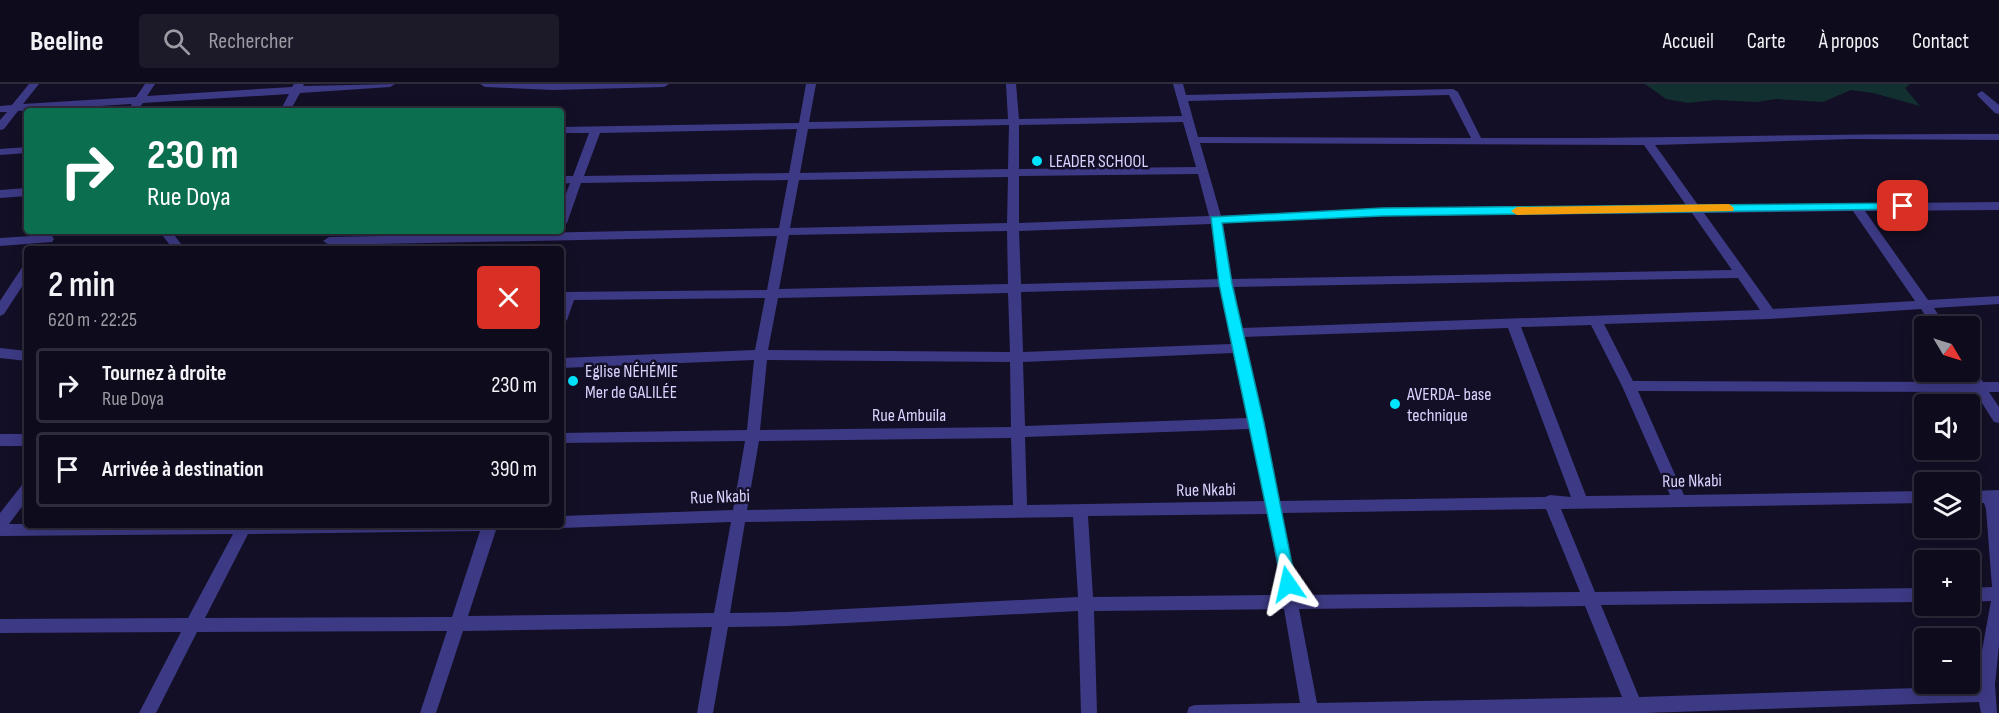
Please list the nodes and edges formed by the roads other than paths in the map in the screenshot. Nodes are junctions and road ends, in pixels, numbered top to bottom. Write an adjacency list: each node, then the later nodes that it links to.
1 (34, 84): 13 (street)
2 (150, 84): 12 (street)
3 (390, 84): 9 (street)
4 (485, 84): 5 (street)
5 (664, 84)
6 (811, 84): 20 (street)
7 (1011, 84): 19 (street)
8 (1178, 84): 11 (street)
9 (298, 87): 12 (street); 15 (street)
10 (1982, 94): 17 (street)
11 (1183, 98): 18 (street); 26 (street)
12 (140, 99): 13 (street); 14 (street)
13 (16, 107): 16 (street); 21 (street)
14 (134, 108)
15 (287, 108)
16 (0, 109)
17 (1999, 111)
18 (1189, 119): 19 (street); 25 (street)
19 (1014, 122): 20 (street); 31 (street)
20 (805, 126): 23 (street); 32 (street)
21 (0, 127)
22 (564, 130): 23 (street)
23 (595, 130): 33 (street)
24 (1999, 137): 27 (street)
25 (1194, 140): 26 (street); 30 (street)
26 (1478, 142): 27 (street)
27 (1647, 142): 39 (street)
28 (24, 150): 29 (street)
29 (0, 152)
30 (1202, 170): 31 (street); 41 (street)
31 (1014, 174): 32 (street); 42 (street)
32 (796, 176): 33 (street); 44 (street)
33 (577, 179): 34 (street); 40 (street)
34 (564, 180)
35 (24, 192): 36 (street)
36 (0, 194)
37 (1999, 206): 38 (street)
38 (1855, 207): 39 (street); 56 (street)
39 (1693, 208): 41 (street); 50 (street)
40 (564, 215)
41 (1215, 219): 42 (street); 51 (street)
42 (1013, 227): 44 (street); 52 (street)
43 (564, 229): 44 (street)
44 (785, 232): 53 (street)
45 (463, 234): 47 (street)
46 (47, 240): 48 (street)
47 (329, 241)
48 (0, 242)
49 (24, 274): 57 (street)
50 (1741, 274): 51 (street); 58 (street)
51 (1225, 284): 52 (street); 62 (street)
52 (1016, 287): 53 (street); 67 (street)
53 (774, 294): 54 (street); 65 (street)
54 (565, 296)
55 (1999, 300): 56 (street)
56 (1926, 305): 58 (street); 59 (street)
57 (0, 311)
58 (1770, 314): 60 (street)
59 (1933, 316)
60 (1595, 320): 61 (street); 70 (street)
61 (1513, 323): 62 (street); 85 (street)
62 (1235, 333): 63 (street)
63 (1239, 348): 67 (street); 74 (street)
64 (0, 353): 66 (street)
65 (761, 355): 67 (street); 68 (street); 76 (street)
66 (24, 356)
67 (1017, 357): 75 (street)
68 (564, 363)
69 (1975, 382): 72 (street)
70 (1629, 386): 72 (street); 83 (street)
71 (1999, 387): 72 (street)
72 (1979, 388): 73 (street)
73 (1999, 418)
74 (1257, 423): 75 (street, Rue Ambuila); 86 (street)
75 (1020, 432): 76 (street, Rue Ambuila); 88 (street)
76 (753, 435): 77 (street, Rue Ambuila); 89 (street)
77 (564, 438)
78 (0, 440): 79 (street)
79 (24, 441)
80 (24, 493): 91 (street)
81 (1914, 497): 83 (street, Rue Nkabi)
82 (1994, 497): 96 (street)
83 (1679, 500): 85 (street, Rue Nkabi)
84 (1551, 501): 85 (street, Rue Nkabi); 86 (street, Rue Nkabi); 100 (street)
85 (1581, 501)
86 (1274, 508): 87 (street, Rue Nkabi); 102 (street)
87 (1080, 511): 88 (street, Rue Nkabi); 103 (street)
88 (1020, 512): 89 (street, Rue Nkabi)
89 (737, 516): 90 (street, Rue Nkabi); 104 (street)
90 (564, 522)
91 (0, 524)
92 (98, 528): 95 (street)
93 (242, 528): 106 (street)
94 (490, 528): 105 (street)
95 (0, 530)
96 (1999, 585)
97 (1999, 594): 99 (street)
98 (1914, 595): 100 (street)
99 (1980, 595)
100 (1589, 597): 102 (street); 110 (street)
101 (1999, 600): 108 (street)
102 (1292, 603): 103 (street); 111 (street)
103 (1086, 604): 104 (street); 115 (street)
104 (720, 619): 105 (street); 114 (street)
105 (456, 624): 106 (street); 113 (street)
106 (194, 625): 107 (street); 112 (street)
107 (0, 626)
108 (1996, 633): 109 (street)
109 (1986, 694): 110 (street); 117 (street)
110 (1635, 709): 111 (street)
111 (1310, 712): 116 (street)
112 (147, 713)
113 (428, 713)
114 (705, 713)
115 (1089, 713)
116 (1195, 713)
117 (1989, 713)

